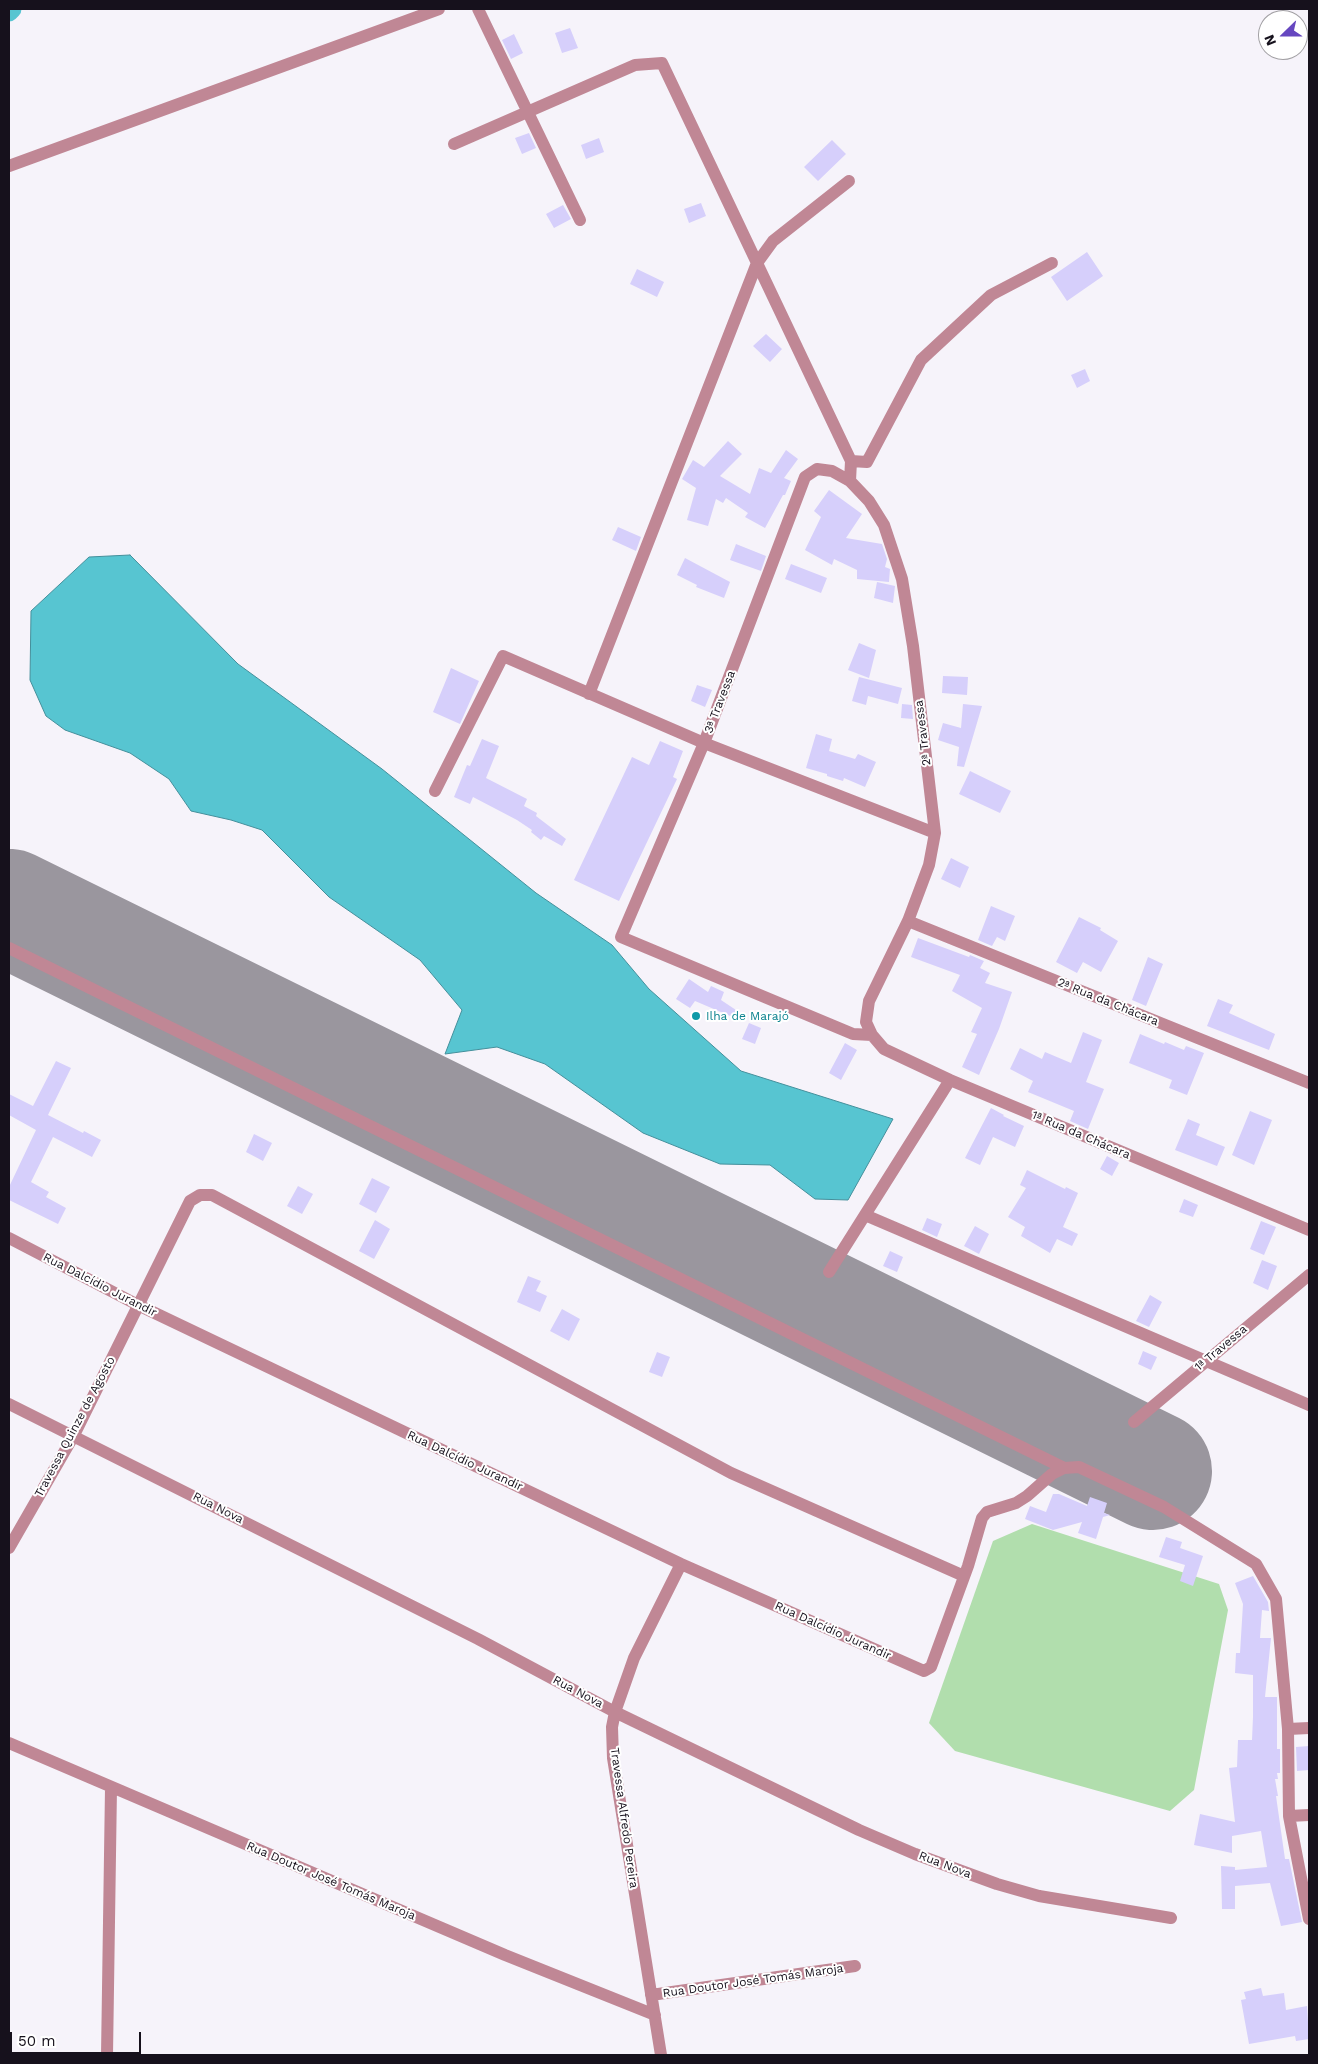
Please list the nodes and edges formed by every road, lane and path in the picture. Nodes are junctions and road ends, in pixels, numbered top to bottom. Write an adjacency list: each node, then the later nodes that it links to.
1 (439, 9): 5 (street)
2 (478, 9): 3 (street)
3 (528, 112): 4 (street); 7 (street); 8 (street)
4 (454, 144)
5 (9, 166)
6 (849, 181): 8 (street)
7 (580, 220)
8 (757, 263): 10 (street); 13 (street)
9 (1052, 263): 10 (street)
10 (851, 462): 12 (street)
11 (818, 469): 12 (street, 2ª Travessa); 14 (street, 3ª Travessa)
12 (850, 481): 16 (street, 2ª Travessa)
13 (589, 694): 14 (street); 15 (street)
14 (704, 743): 16 (street); 20 (street, 3ª Travessa)
15 (435, 791)
16 (935, 833): 17 (street, 2ª Travessa)
17 (908, 921): 19 (street, 2ª Travessa); 22 (street, 2ª Rua da Chácara)
18 (9, 949): 34 (street)
19 (866, 1022): 20 (street, 1ª Rua da Chácara)
20 (872, 1035): 21 (street, 1ª Rua da Chácara)
21 (950, 1080): 23 (street); 24 (street, 1ª Rua da Chácara)
22 (1309, 1083)
23 (865, 1215): 26 (street); 29 (street)
24 (1309, 1230)
25 (9, 1238): 28 (street, Rua Dalcídio Jurandir)
26 (829, 1272)
27 (1309, 1275): 29 (street, 1ª Travessa)
28 (138, 1305): 33 (street, Travessa Quinze de Agosto); 36 (street, Rua Dalcídio Jurandir); 37 (street, Travessa Quinze de Agosto)
29 (1205, 1360): 31 (street); 32 (street, 1ª Travessa)
30 (9, 1404): 33 (street, Rua Nova)
31 (1309, 1405)
32 (1134, 1422)
33 (74, 1435): 35 (street, Travessa Quinze de Agosto); 38 (street, Rua Nova)
34 (1064, 1468): 37 (street); 40 (street)
35 (9, 1548)
36 (681, 1564): 37 (street, Rua Dalcídio Jurandir); 38 (street, Travessa Alfredo Pereira)
37 (964, 1576)
38 (615, 1712): 45 (street, Rua Nova); 48 (street, Travessa Alfredo Pereira)
39 (1309, 1728): 40 (street)
40 (1288, 1729): 44 (street)
41 (9, 1744): 42 (street, Rua Doutor José Tomás Maroja)
42 (111, 1788): 49 (street, Rua Doutor José Tomás Maroja); 50 (street)
43 (1309, 1815): 44 (street)
44 (1290, 1816): 46 (street)
45 (1171, 1918)
46 (1309, 1919)
47 (854, 1966): 48 (street, Rua Doutor José Tomás Maroja)
48 (652, 1995): 49 (street, Travessa Alfredo Pereira)
49 (655, 2015): 51 (street, Travessa Alfredo Pereira)
50 (107, 2055)
51 (661, 2055)

